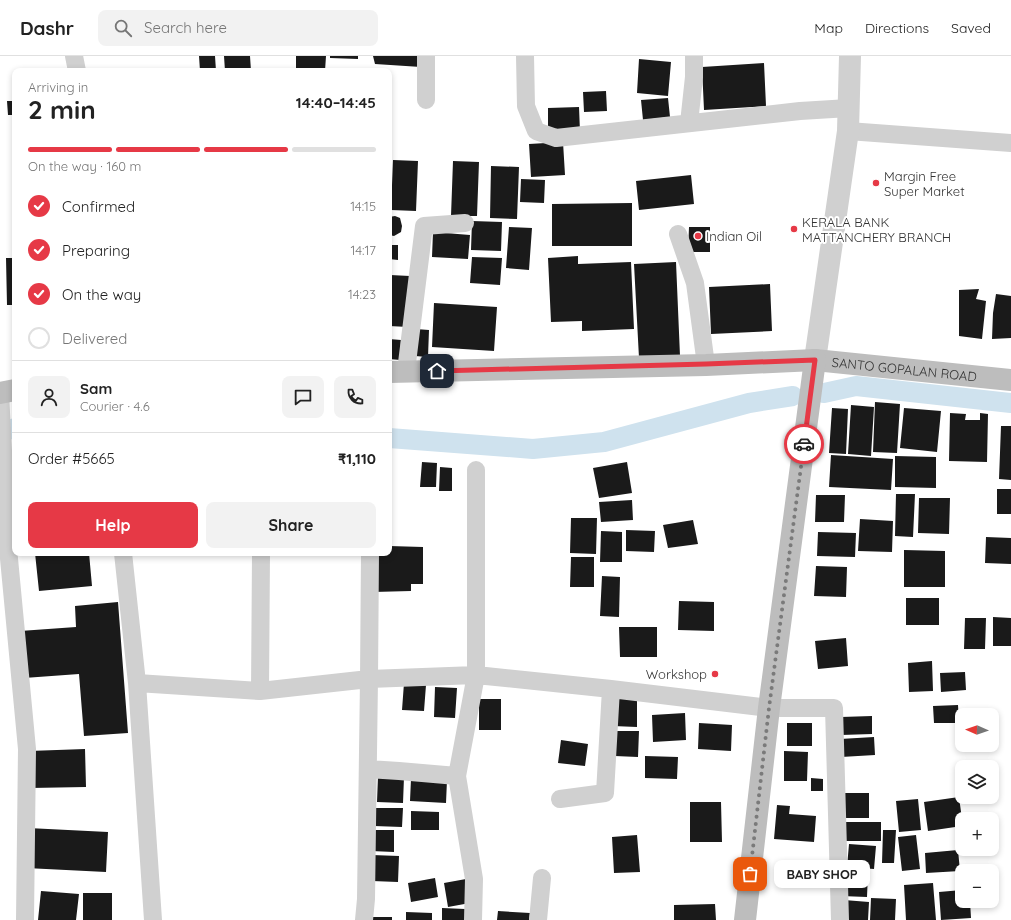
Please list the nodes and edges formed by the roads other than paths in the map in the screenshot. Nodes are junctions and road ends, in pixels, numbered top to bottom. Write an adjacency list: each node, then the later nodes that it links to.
1 (74, 56): 6 (street)
2 (426, 56): 7 (street)
3 (525, 56): 9 (street)
4 (694, 56): 9 (street)
5 (850, 56): 8 (street)
6 (76, 68)
7 (426, 100)
8 (849, 108): 9 (street); 10 (street)
9 (689, 123)
10 (848, 131): 11 (street); 14 (street)
11 (1011, 143)
12 (465, 223): 16 (street)
13 (678, 234): 15 (street)
14 (815, 360): 15 (main road, SANTO GOPALAN ROAD); 17 (main road, SANTO GOPALAN ROAD); 29 (main road)
15 (706, 364): 16 (main road, SANTO GOPALAN ROAD)
16 (398, 372)
17 (1011, 380)
18 (12, 391): 19 (main road)
19 (0, 393): 34 (street)
20 (476, 470): 24 (street)
21 (123, 556): 26 (street)
22 (261, 556): 28 (street)
23 (370, 556): 25 (street)
24 (476, 675): 25 (street); 27 (street); 31 (street)
25 (369, 679): 28 (street); 30 (street)
26 (137, 683): 28 (street); 35 (street)
27 (611, 689): 29 (street); 32 (street)
28 (260, 691)
29 (769, 708): 39 (main road); 40 (street)
30 (368, 769): 31 (street); 36 (street)
31 (457, 776): 37 (street)
32 (560, 799)
33 (542, 878): 38 (street)
34 (25, 920)
35 (154, 920)
36 (364, 920)
37 (473, 920)
38 (538, 920)
39 (745, 920)
40 (840, 920)

